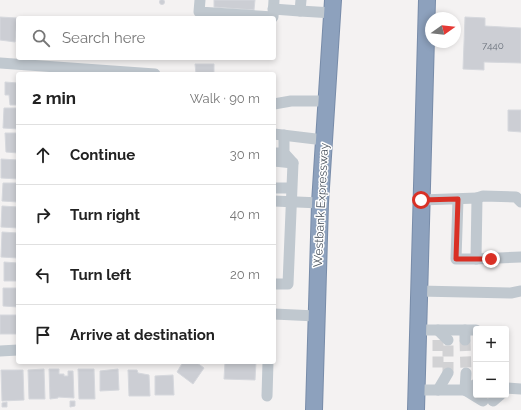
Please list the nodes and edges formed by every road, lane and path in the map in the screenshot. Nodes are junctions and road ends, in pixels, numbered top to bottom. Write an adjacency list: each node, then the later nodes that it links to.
1 (200, 0): 9 (street)
2 (345, 0): 8 (highway)
3 (415, 0): 11 (highway)
4 (427, 0): 7 (highway)
5 (274, 5): 6 (street); 10 (street)
6 (301, 5): 8 (street)
7 (427, 12)
8 (333, 13): 16 (highway, Westbank Expressway)
9 (258, 16)
10 (273, 16)
11 (425, 27)
12 (425, 48): 27 (highway)
13 (0, 63): 14 (street)
14 (53, 70): 15 (street)
15 (104, 72)
16 (327, 101): 17 (street); 19 (highway, Westbank Expressway)
17 (276, 104)
18 (279, 135): 19 (street); 20 (street)
19 (324, 140): 31 (highway, Westbank Expressway)
20 (279, 153): 22 (street)
21 (276, 161): 22 (street)
22 (293, 163): 24 (street)
23 (276, 188): 24 (street)
24 (291, 188): 29 (street)
25 (477, 198): 26 (street); 30 (street); 33 (street)
26 (458, 199): 27 (street); 33 (street)
27 (421, 200): 35 (highway)
28 (276, 201): 29 (street)
29 (291, 202): 31 (street); 34 (street)
30 (521, 202)
31 (320, 203): 38 (highway, Westbank Expressway)
32 (521, 257): 33 (street)
33 (476, 259)
34 (276, 284)
35 (418, 291): 36 (street); 39 (highway)
36 (521, 291)
37 (276, 314): 38 (street)
38 (316, 316): 53 (highway, Westbank Expressway)
39 (417, 330): 40 (street); 48 (highway)
40 (469, 333)
41 (16, 350): 42 (street)
42 (0, 351)
43 (268, 364): 52 (street)
44 (443, 373): 49 (street)
45 (466, 373): 46 (street)
46 (473, 378)
47 (521, 389): 50 (street)
48 (416, 390): 49 (street); 54 (highway)
49 (438, 390): 51 (street)
50 (509, 390)
51 (473, 391)
52 (267, 396)
53 (314, 410)
54 (416, 410)

